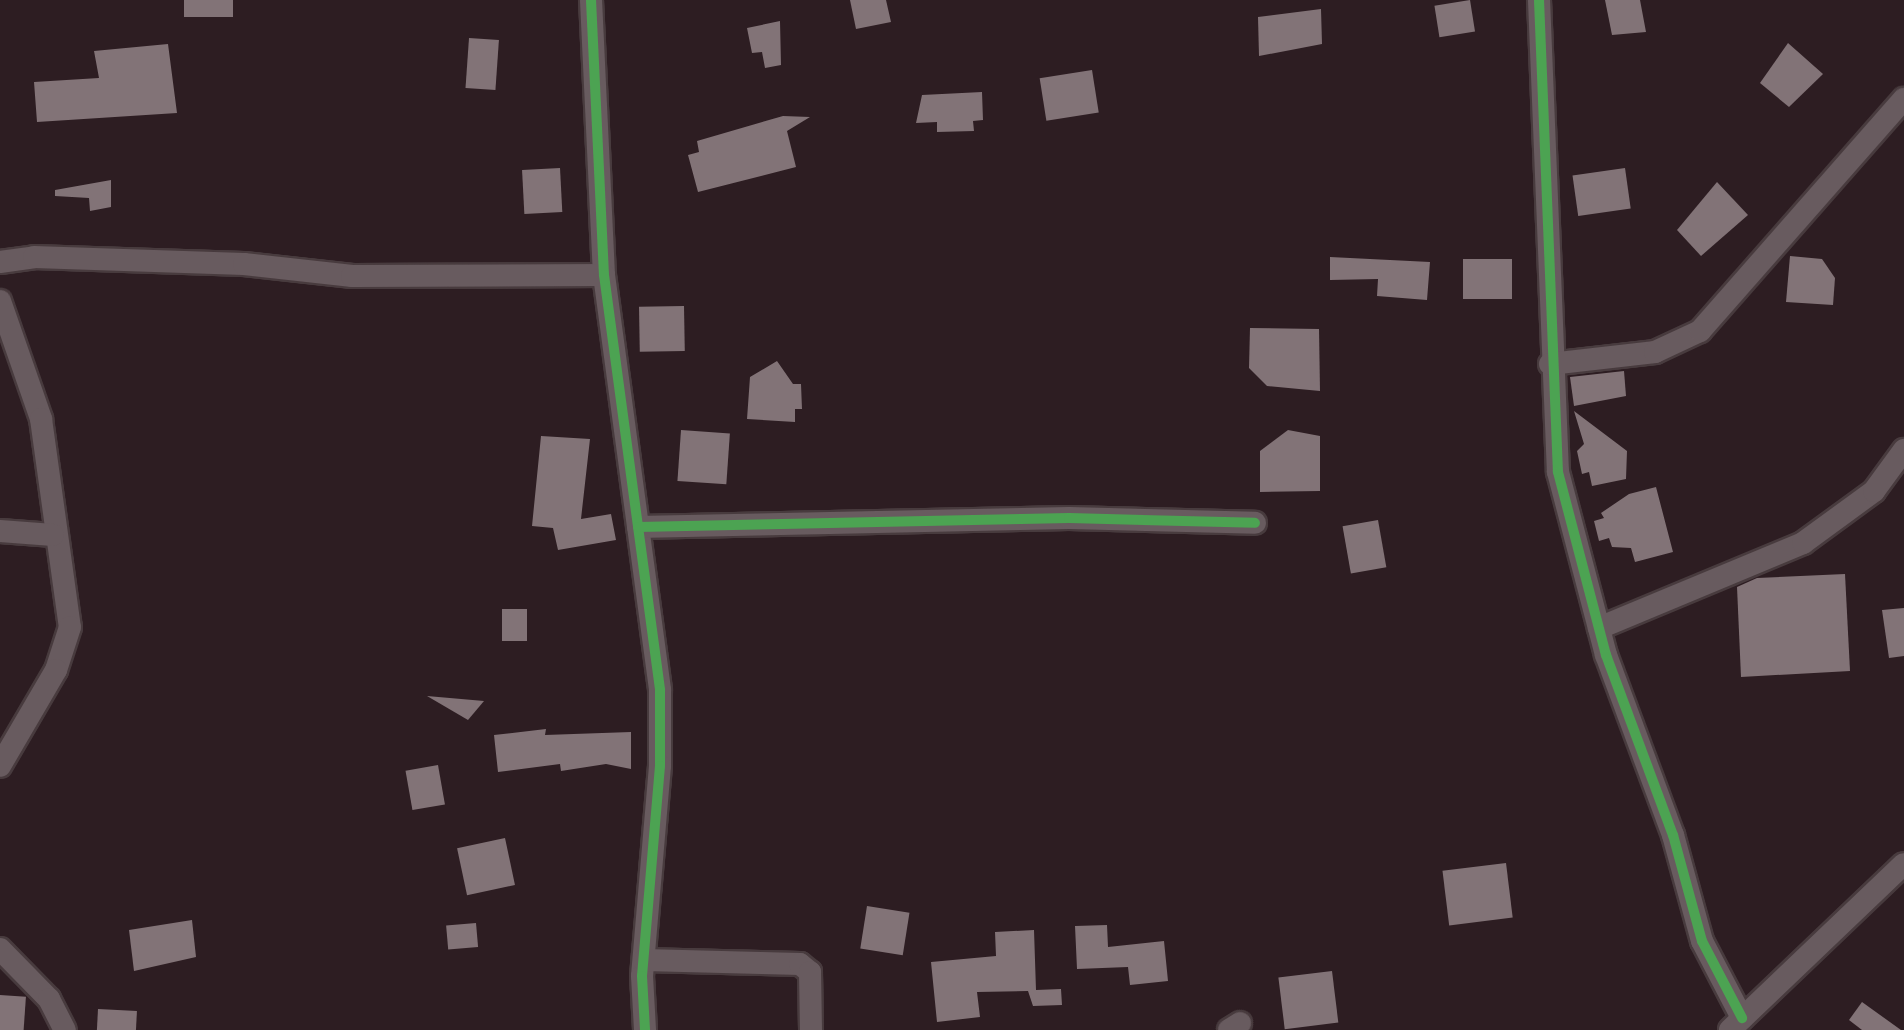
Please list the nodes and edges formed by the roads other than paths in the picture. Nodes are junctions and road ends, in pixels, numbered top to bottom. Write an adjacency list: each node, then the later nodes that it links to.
1 (591, 0): 5 (street)
2 (1540, 0): 7 (street)
3 (1904, 99): 7 (street)
4 (0, 262): 5 (street)
5 (604, 275): 10 (street)
6 (0, 301): 12 (street)
7 (1550, 364): 13 (street)
8 (1904, 450): 13 (street)
9 (1254, 523): 10 (street)
10 (638, 527): 17 (street)
11 (0, 531): 12 (street)
12 (53, 535): 14 (street)
13 (1598, 628): 18 (street)
14 (0, 766)
15 (1904, 864): 18 (street)
16 (0, 949): 19 (street)
17 (644, 960): 20 (street); 21 (street)
18 (1736, 1024)
19 (65, 1030)
20 (645, 1030)
21 (811, 1030)

